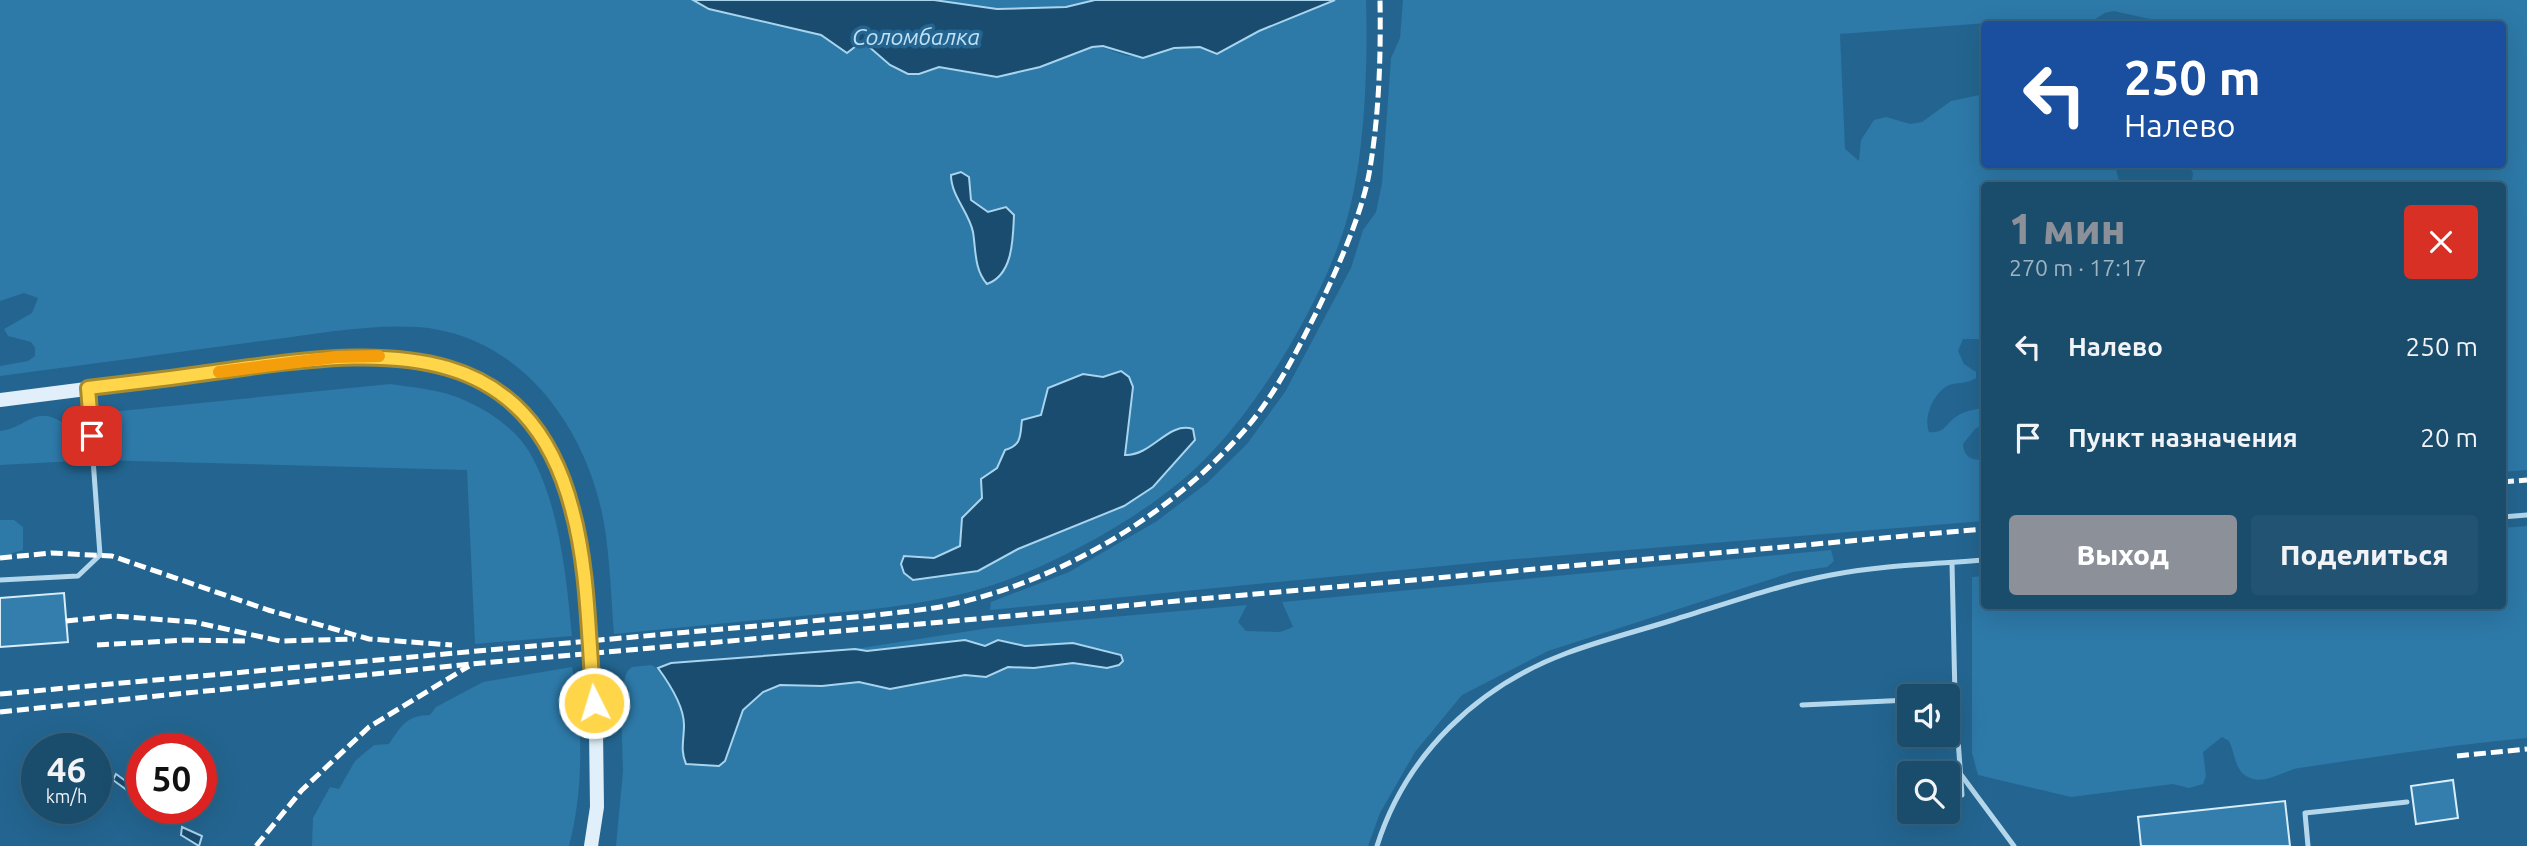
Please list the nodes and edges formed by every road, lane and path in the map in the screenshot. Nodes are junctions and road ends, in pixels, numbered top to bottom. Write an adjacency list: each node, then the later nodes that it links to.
1 (88, 388): 2 (main road); 7 (lane); 15 (main road, bridge)
2 (0, 400)
3 (2527, 515): 4 (lane)
4 (2506, 517)
5 (1981, 561): 6 (lane)
6 (1952, 563): 8 (lane); 16 (lane)
7 (0, 580)
8 (1955, 684)
9 (1897, 701): 10 (lane)
10 (1802, 705)
11 (1959, 747): 12 (lane)
12 (1962, 776): 13 (lane); 17 (lane)
13 (1962, 795)
14 (2407, 802): 18 (lane)
15 (591, 846)
16 (1377, 846)
17 (2014, 846)
18 (2308, 846)

